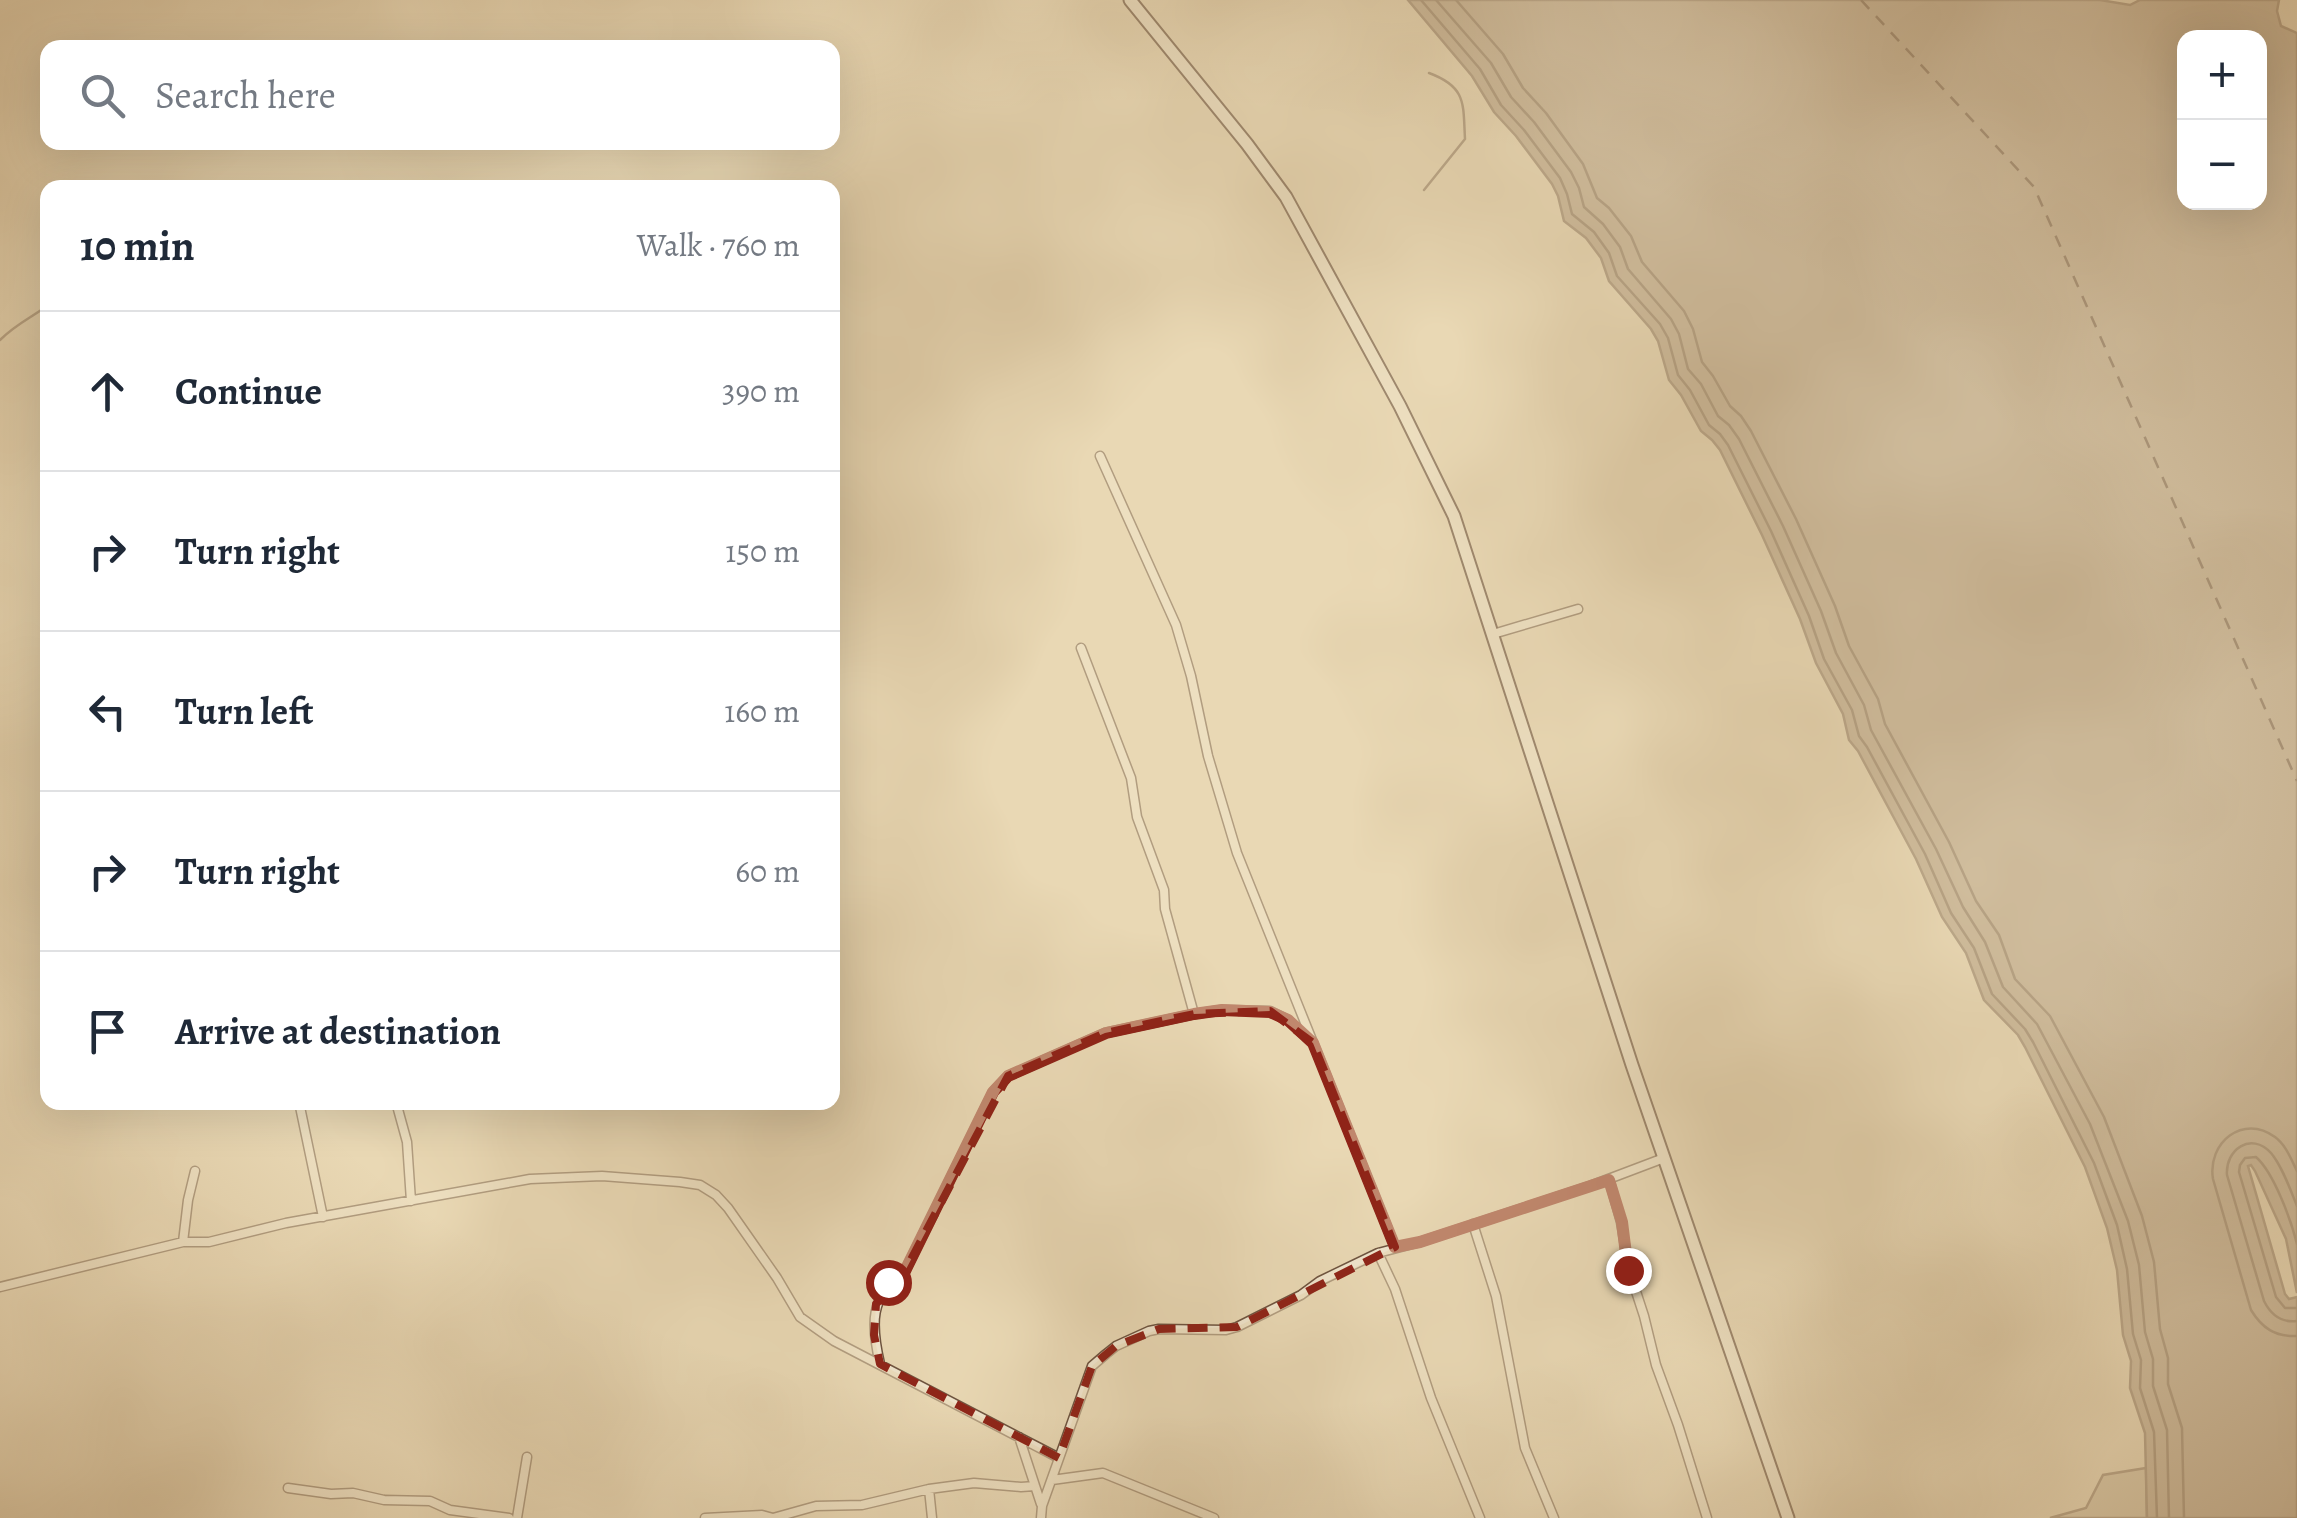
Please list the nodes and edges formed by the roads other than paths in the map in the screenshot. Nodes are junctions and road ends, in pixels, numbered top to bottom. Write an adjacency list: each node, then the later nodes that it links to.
1 (1130, 0): 4 (street)
2 (1100, 456): 7 (street)
3 (1578, 609): 4 (street)
4 (1493, 634): 10 (street)
5 (1081, 648): 6 (street)
6 (1194, 1014): 7 (street); 20 (street)
7 (1313, 1043): 17 (street)
8 (301, 1110): 14 (street)
9 (398, 1110): 13 (street)
10 (1664, 1158): 12 (street); 38 (street)
11 (195, 1171): 16 (street)
12 (1609, 1180): 15 (street); 37 (street)
13 (412, 1201): 14 (street); 20 (street)
14 (324, 1217): 16 (street)
15 (1473, 1224): 17 (street); 36 (street)
16 (182, 1242): 19 (street)
17 (1395, 1247): 18 (street)
18 (1378, 1253): 23 (street); 35 (street)
19 (0, 1288)
20 (880, 1364): 21 (street)
21 (1020, 1437): 23 (street); 25 (street)
22 (527, 1457): 30 (street)
23 (1059, 1458): 24 (street)
24 (1052, 1480): 28 (street); 34 (street)
25 (1035, 1486): 27 (street); 28 (street)
26 (288, 1488): 29 (street)
27 (928, 1489): 31 (street); 32 (street)
28 (1042, 1506): 33 (street)
29 (509, 1518)
30 (518, 1518)
31 (705, 1518)
32 (932, 1518)
33 (1041, 1518)
34 (1214, 1518)
35 (1480, 1518)
36 (1554, 1518)
37 (1707, 1518)
38 (1788, 1518)

